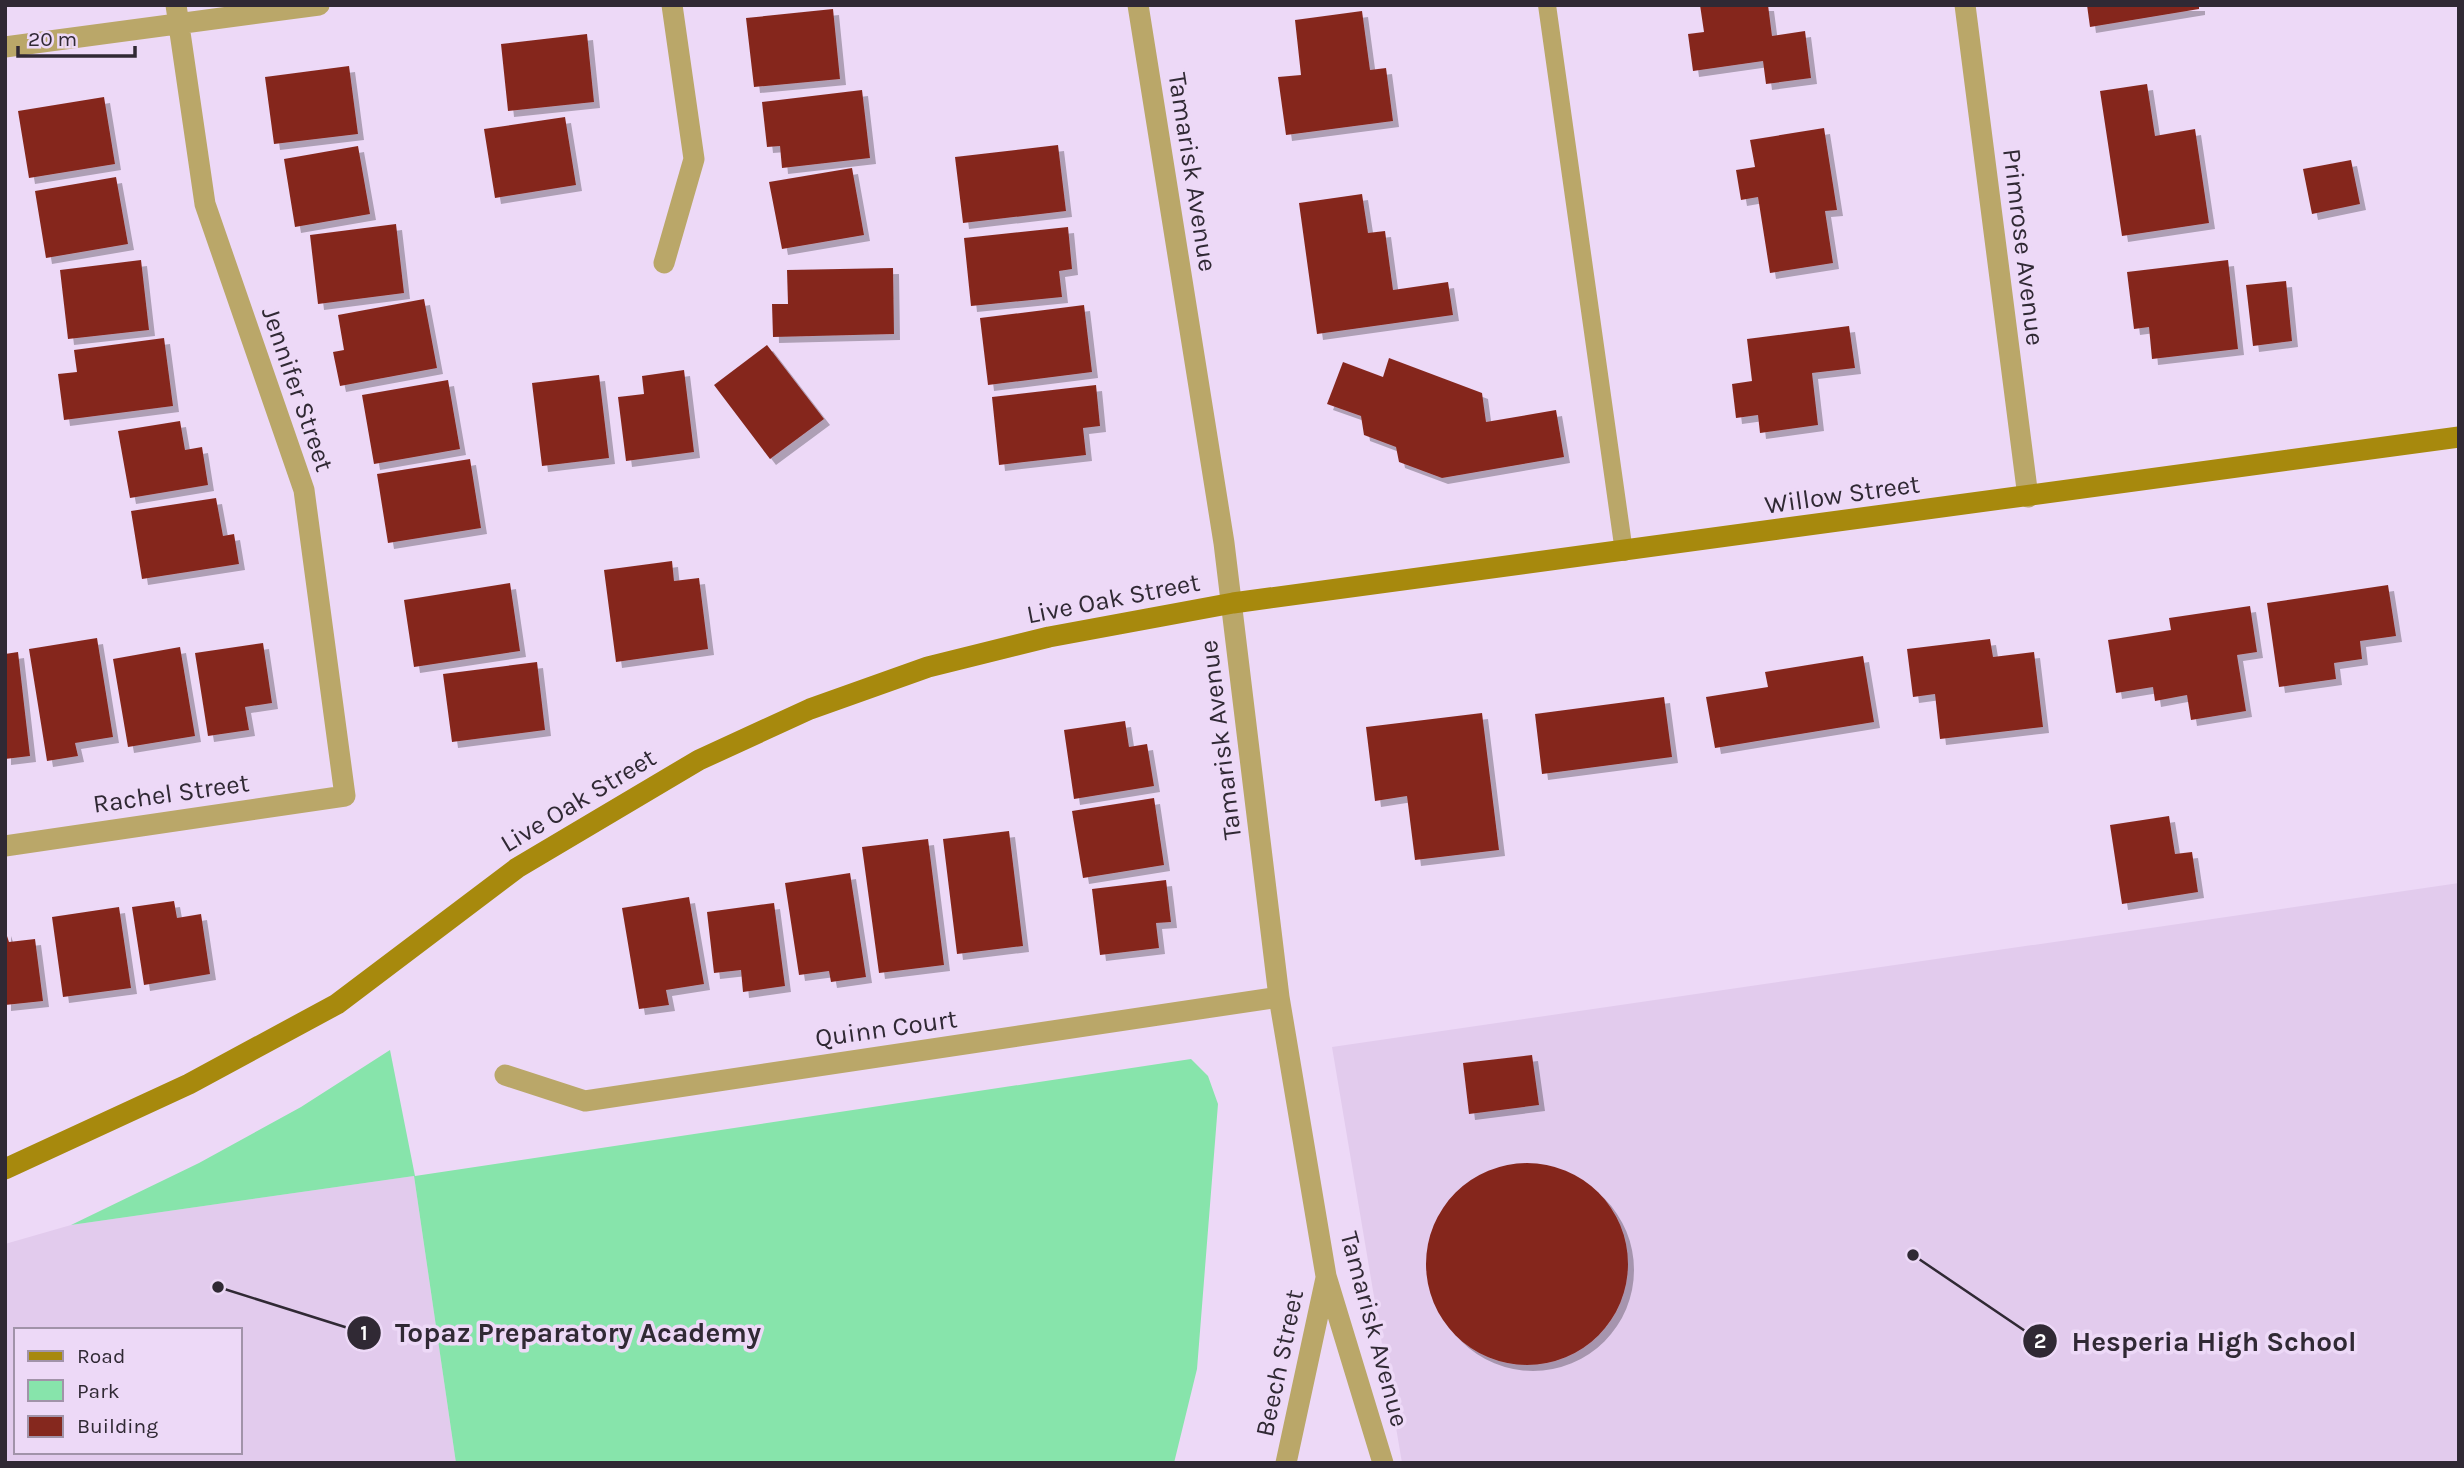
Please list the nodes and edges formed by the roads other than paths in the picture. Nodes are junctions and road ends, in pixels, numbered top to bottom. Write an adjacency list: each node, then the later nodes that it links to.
1 (319, 5): 6 (street)
2 (672, 5): 8 (street)
3 (1138, 5): 12 (street, Tamarisk Avenue)
4 (1547, 5): 11 (lane)
5 (1965, 5): 10 (street, Primrose Avenue)
6 (177, 15): 7 (street); 13 (street, Jennifer Street)
7 (5, 47)
8 (664, 263)
9 (2459, 437): 10 (street, Willow Street)
10 (2028, 497): 11 (street, Willow Street)
11 (1623, 552): 12 (street, Willow Street)
12 (1233, 603): 15 (street, Tamarisk Avenue); 17 (street, Live Oak Street)
13 (345, 796): 14 (street, Rachel Street)
14 (5, 846)
15 (1279, 998): 16 (street, Quinn Court); 18 (street, Tamarisk Avenue)
16 (505, 1074)
17 (5, 1169)
18 (1326, 1276): 19 (street, Beech Street); 20 (street, Tamarisk Avenue)
19 (1286, 1463)
20 (1382, 1463)

